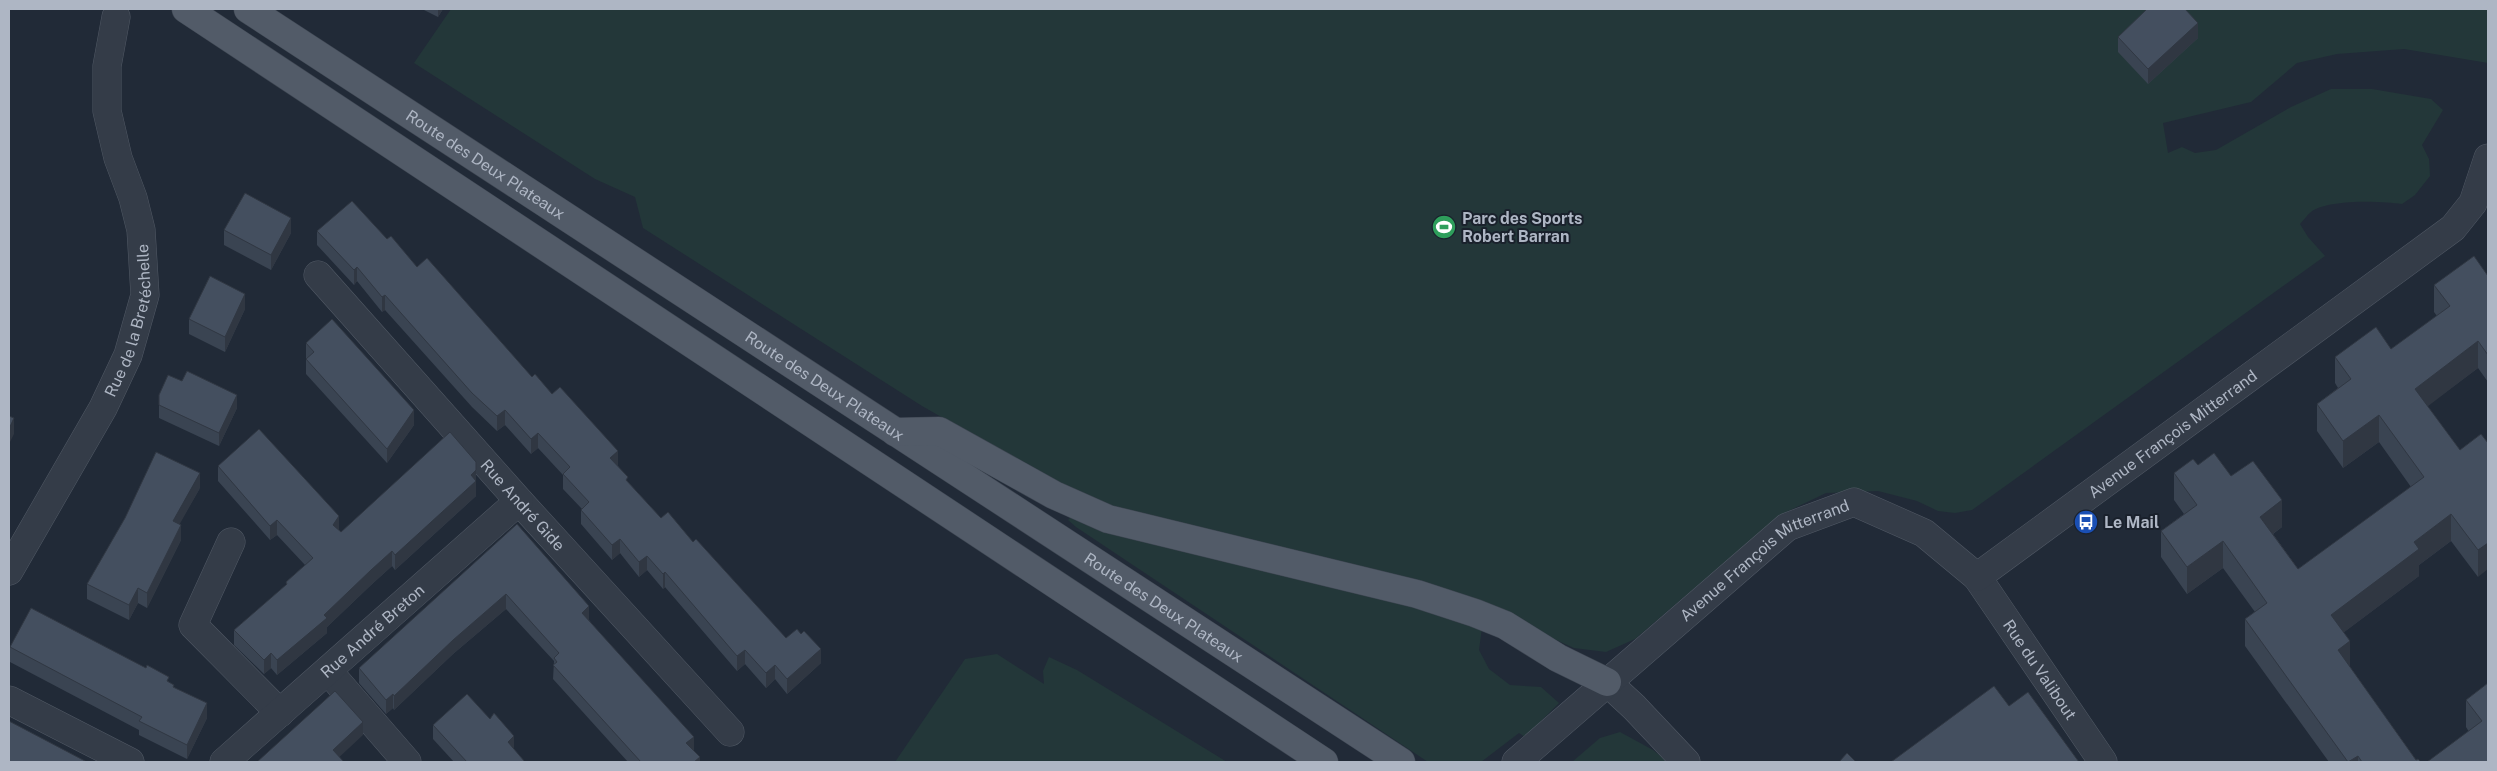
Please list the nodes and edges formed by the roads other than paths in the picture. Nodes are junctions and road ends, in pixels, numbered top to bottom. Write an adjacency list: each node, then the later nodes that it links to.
1 (186, 9): 19 (main road)
2 (248, 9): 6 (main road, Route des Deux Plateaux)
3 (116, 17): 9 (street, Rue de la Bretéchelle)
4 (2488, 158): 10 (street, Avenue François Mitterrand)
5 (318, 275): 7 (street, Rue André Gide)
6 (895, 432): 12 (main road); 20 (main road, Route des Deux Plateaux)
7 (519, 501): 11 (street, Rue André Breton); 15 (street, Rue André Gide)
8 (231, 542): 14 (street)
9 (9, 571)
10 (1977, 577): 12 (street, Avenue François Mitterrand); 23 (street, Rue du Valibout)
11 (328, 671): 14 (street, Rue André Breton); 18 (street)
12 (1607, 682): 21 (street, Avenue François Mitterrand); 22 (street)
13 (9, 700): 16 (street)
14 (280, 713): 17 (street, Rue André Breton)
15 (730, 732)
16 (130, 762)
17 (224, 762)
18 (407, 762)
19 (1324, 762)
20 (1401, 762)
21 (1516, 762)
22 (1686, 762)
23 (2103, 762)

